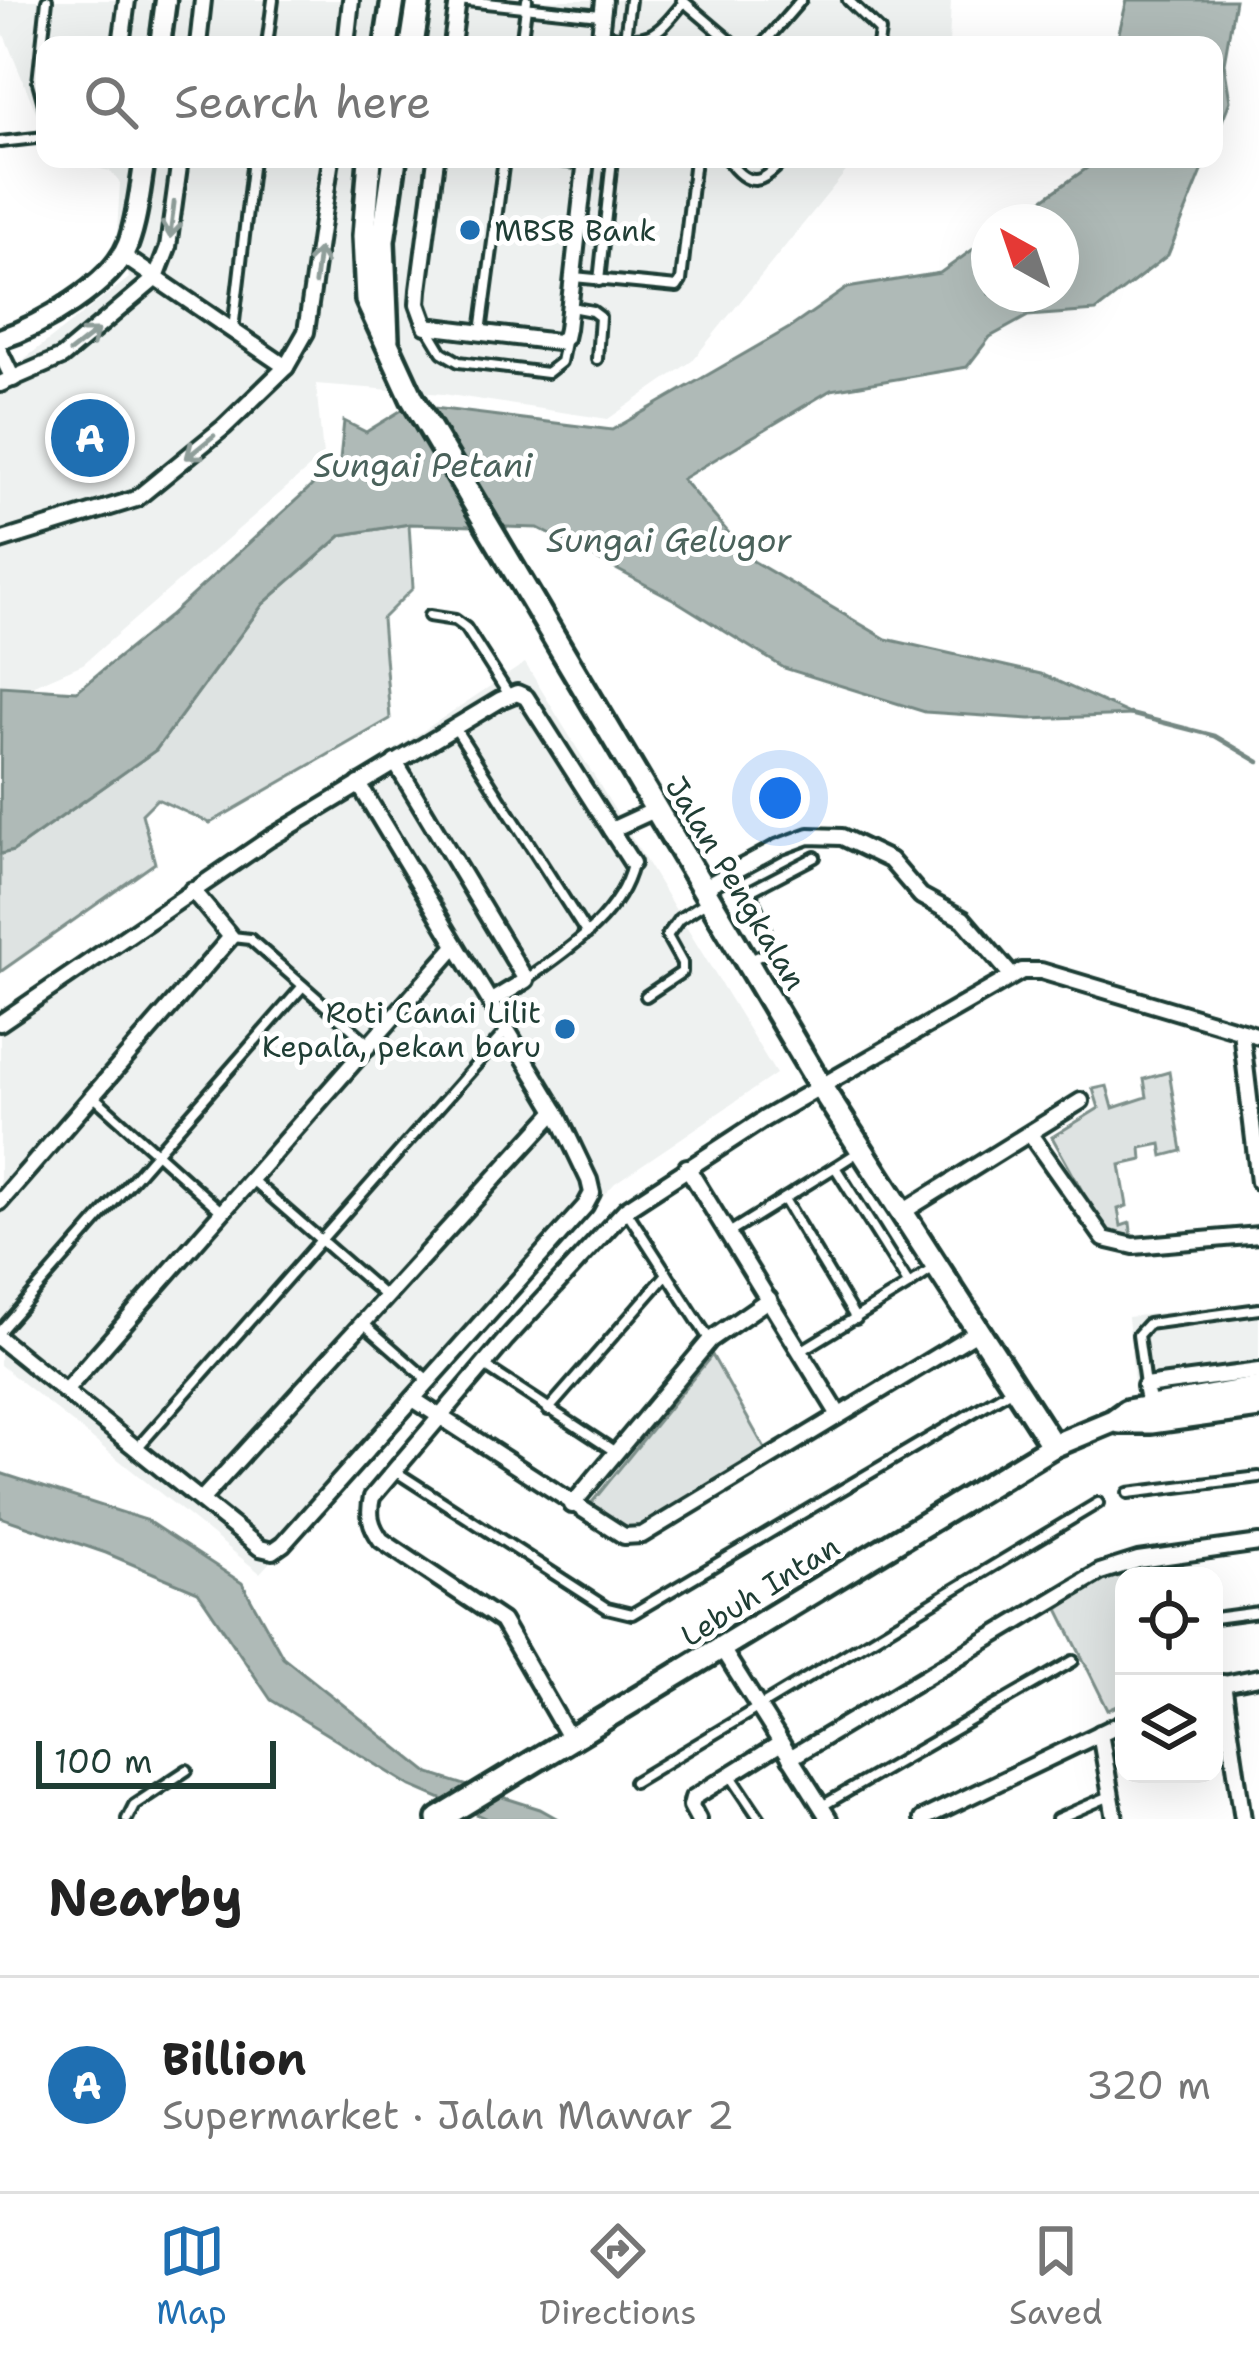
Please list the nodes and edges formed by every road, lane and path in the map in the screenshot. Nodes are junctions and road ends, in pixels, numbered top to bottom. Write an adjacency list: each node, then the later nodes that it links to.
1 (47, 0): 16 (lane)
2 (127, 0): 17 (street)
3 (166, 0): 18 (street)
4 (203, 0): 19 (street)
5 (273, 0): 20 (lane)
6 (351, 0): 21 (street)
7 (393, 0): 22 (main road)
8 (419, 0): 23 (main road)
9 (458, 0): 14 (lane); 24 (street)
10 (629, 0): 26 (lane)
11 (801, 0): 29 (lane)
12 (848, 0): 30 (lane)
13 (683, 1): 27 (lane); 28 (lane)
14 (526, 4): 15 (lane); 25 (lane)
15 (603, 8)
16 (43, 36)
17 (122, 36)
18 (161, 36)
19 (199, 36)
20 (268, 36)
21 (347, 36)
22 (387, 36)
23 (413, 36)
24 (453, 36)
25 (521, 36)
26 (626, 36)
27 (654, 36)
28 (724, 36)
29 (770, 36)
30 (879, 36)
31 (36, 138): 32 (lane)
32 (0, 142)
33 (143, 168): 46 (street)
34 (179, 168): 48 (street, one-way to 48)
35 (253, 168): 52 (lane)
36 (330, 168): 59 (street, one-way to 36)
37 (369, 168): 56 (main road, Jalan Pengkalan)
38 (394, 168): 56 (main road, Jalan Pengkalan)
39 (435, 168): 51 (street)
40 (503, 168): 53 (lane)
41 (585, 168): 47 (street)
42 (611, 168): 49 (lane)
43 (694, 168): 49 (lane)
44 (736, 168): 45 (lane)
45 (776, 168)
46 (122, 255): 48 (street); 55 (street)
47 (572, 277): 49 (lane); 50 (street)
48 (156, 278): 52 (street); 60 (street, one-way to 48)
49 (599, 280)
50 (570, 306): 54 (street); 58 (lane)
51 (426, 326): 53 (street); 54 (lane)
52 (233, 331): 59 (street)
53 (481, 334): 54 (street)
54 (565, 338)
55 (0, 339)
56 (387, 340): 67 (main road, Jalan Pengkalan)
57 (0, 352): 60 (street)
58 (597, 358)
59 (286, 367): 61 (street, one-way to 61)
60 (7, 381)
61 (0, 541)
62 (429, 616): 63 (lane)
63 (509, 695): 64 (street); 68 (street)
64 (454, 727): 65 (street); 73 (lane)
65 (395, 762): 66 (street); 78 (street)
66 (358, 784): 71 (street); 75 (street)
67 (657, 809): 68 (street); 72 (main road, Jalan Pengkalan)
68 (611, 830): 70 (street)
69 (814, 857): 76 (lane)
70 (632, 863): 73 (lane)
71 (192, 890): 74 (street); 82 (street)
72 (707, 894): 76 (main road, Jalan Pengkalan); 77 (street); 80 (lane)
73 (587, 934): 78 (lane)
74 (231, 937): 79 (lane); 88 (street)
75 (456, 946): 81 (street); 86 (street)
76 (747, 962): 87 (main road, Jalan Pengkalan)
77 (1011, 974): 84 (street); 87 (street)
78 (526, 980): 81 (street)
79 (303, 986): 86 (lane); 93 (lane)
80 (646, 996)
81 (490, 1002): 83 (street)
82 (0, 1023)
83 (507, 1030): 90 (street); 105 (lane)
84 (1241, 1031): 85 (street); 97 (street)
85 (1259, 1036)
86 (370, 1045): 96 (street)
87 (821, 1087): 92 (main road, Jalan Pengkalan); 94 (street)
88 (93, 1096): 93 (lane); 99 (street)
89 (1082, 1101): 91 (street)
90 (556, 1111): 109 (street); 120 (street)
91 (1030, 1134): 102 (street); 104 (street)
92 (861, 1151): 95 (lane); 102 (main road, Jalan Pengkalan)
93 (157, 1152): 101 (lane); 115 (lane)
94 (687, 1167): 100 (street); 103 (street)
95 (835, 1167): 98 (lane); 108 (lane)
96 (252, 1180): 101 (street); 105 (lane)
97 (1259, 1182)
98 (784, 1199): 103 (lane); 112 (lane)
99 (0, 1202)
100 (626, 1209): 107 (lane); 118 (street)
101 (223, 1212): 123 (street)
102 (901, 1213): 106 (main road, Jalan Pengkalan)
103 (728, 1233): 110 (street)
104 (1259, 1235)
105 (319, 1239): 109 (lane); 132 (lane)
106 (935, 1267): 108 (lane); 114 (main road, Jalan Pengkalan)
107 (667, 1274): 116 (lane); 127 (lane)
108 (909, 1285): 112 (lane)
109 (386, 1297): 113 (street)
110 (769, 1299): 116 (street); 117 (street)
111 (1259, 1309): 124 (lane)
112 (856, 1318): 117 (lane)
113 (363, 1322): 120 (lane); 137 (street)
114 (977, 1332): 121 (main road, Jalan Pengkalan); 128 (street)
115 (0, 1335): 123 (street)
116 (710, 1340): 133 (street)
117 (801, 1351): 128 (street)
118 (483, 1365): 127 (lane); 129 (street)
119 (1259, 1371): 124 (street)
120 (429, 1381): 125 (street)
121 (1015, 1388): 131 (main road, Jalan Pengkalan); 134 (lane)
122 (1259, 1388): 124 (main road, Lebuh Intan)
123 (65, 1391): 132 (street)
124 (1147, 1396): 130 (main road, Lebuh Intan)
125 (412, 1399): 129 (street); 137 (street)
126 (1259, 1407): 130 (main road, Lebuh Intan)
127 (548, 1410): 133 (lane)
128 (839, 1415): 139 (street)
129 (436, 1418): 134 (street); 139 (street)
130 (1113, 1421): 131 (main road, Lebuh Intan)
131 (1053, 1446): 143 (main road, Lebuh Intan)
132 (137, 1448): 137 (street)
133 (615, 1452): 139 (street)
134 (393, 1471): 151 (street)
135 (1259, 1477): 136 (lane)
136 (1127, 1493)
137 (202, 1499)
138 (1098, 1503): 148 (lane)
139 (572, 1505)
140 (1259, 1543): 153 (street)
141 (1259, 1612): 142 (lane)
142 (1223, 1617)
143 (722, 1648): 148 (street); 151 (main road, Lebuh Intan)
144 (1073, 1661): 159 (lane)
145 (1259, 1677): 146 (street)
146 (1223, 1684)
147 (1223, 1707): 160 (street)
148 (760, 1708): 152 (street); 156 (lane)
149 (1115, 1726): 150 (street)
150 (1100, 1733): 157 (street); 165 (street)
151 (571, 1741): 161 (main road, Lebuh Intan)
152 (781, 1743): 153 (street); 155 (street)
153 (790, 1757): 159 (street)
154 (187, 1770): 162 (lane)
155 (730, 1774): 163 (street); 164 (lane)
156 (634, 1782)
157 (1111, 1795): 166 (lane); 167 (street)
158 (1259, 1806): 160 (street)
159 (825, 1813)
160 (1242, 1814)
161 (443, 1817)
162 (127, 1819)
163 (698, 1819)
164 (760, 1819)
165 (922, 1819)
166 (1057, 1819)
167 (1115, 1819)

